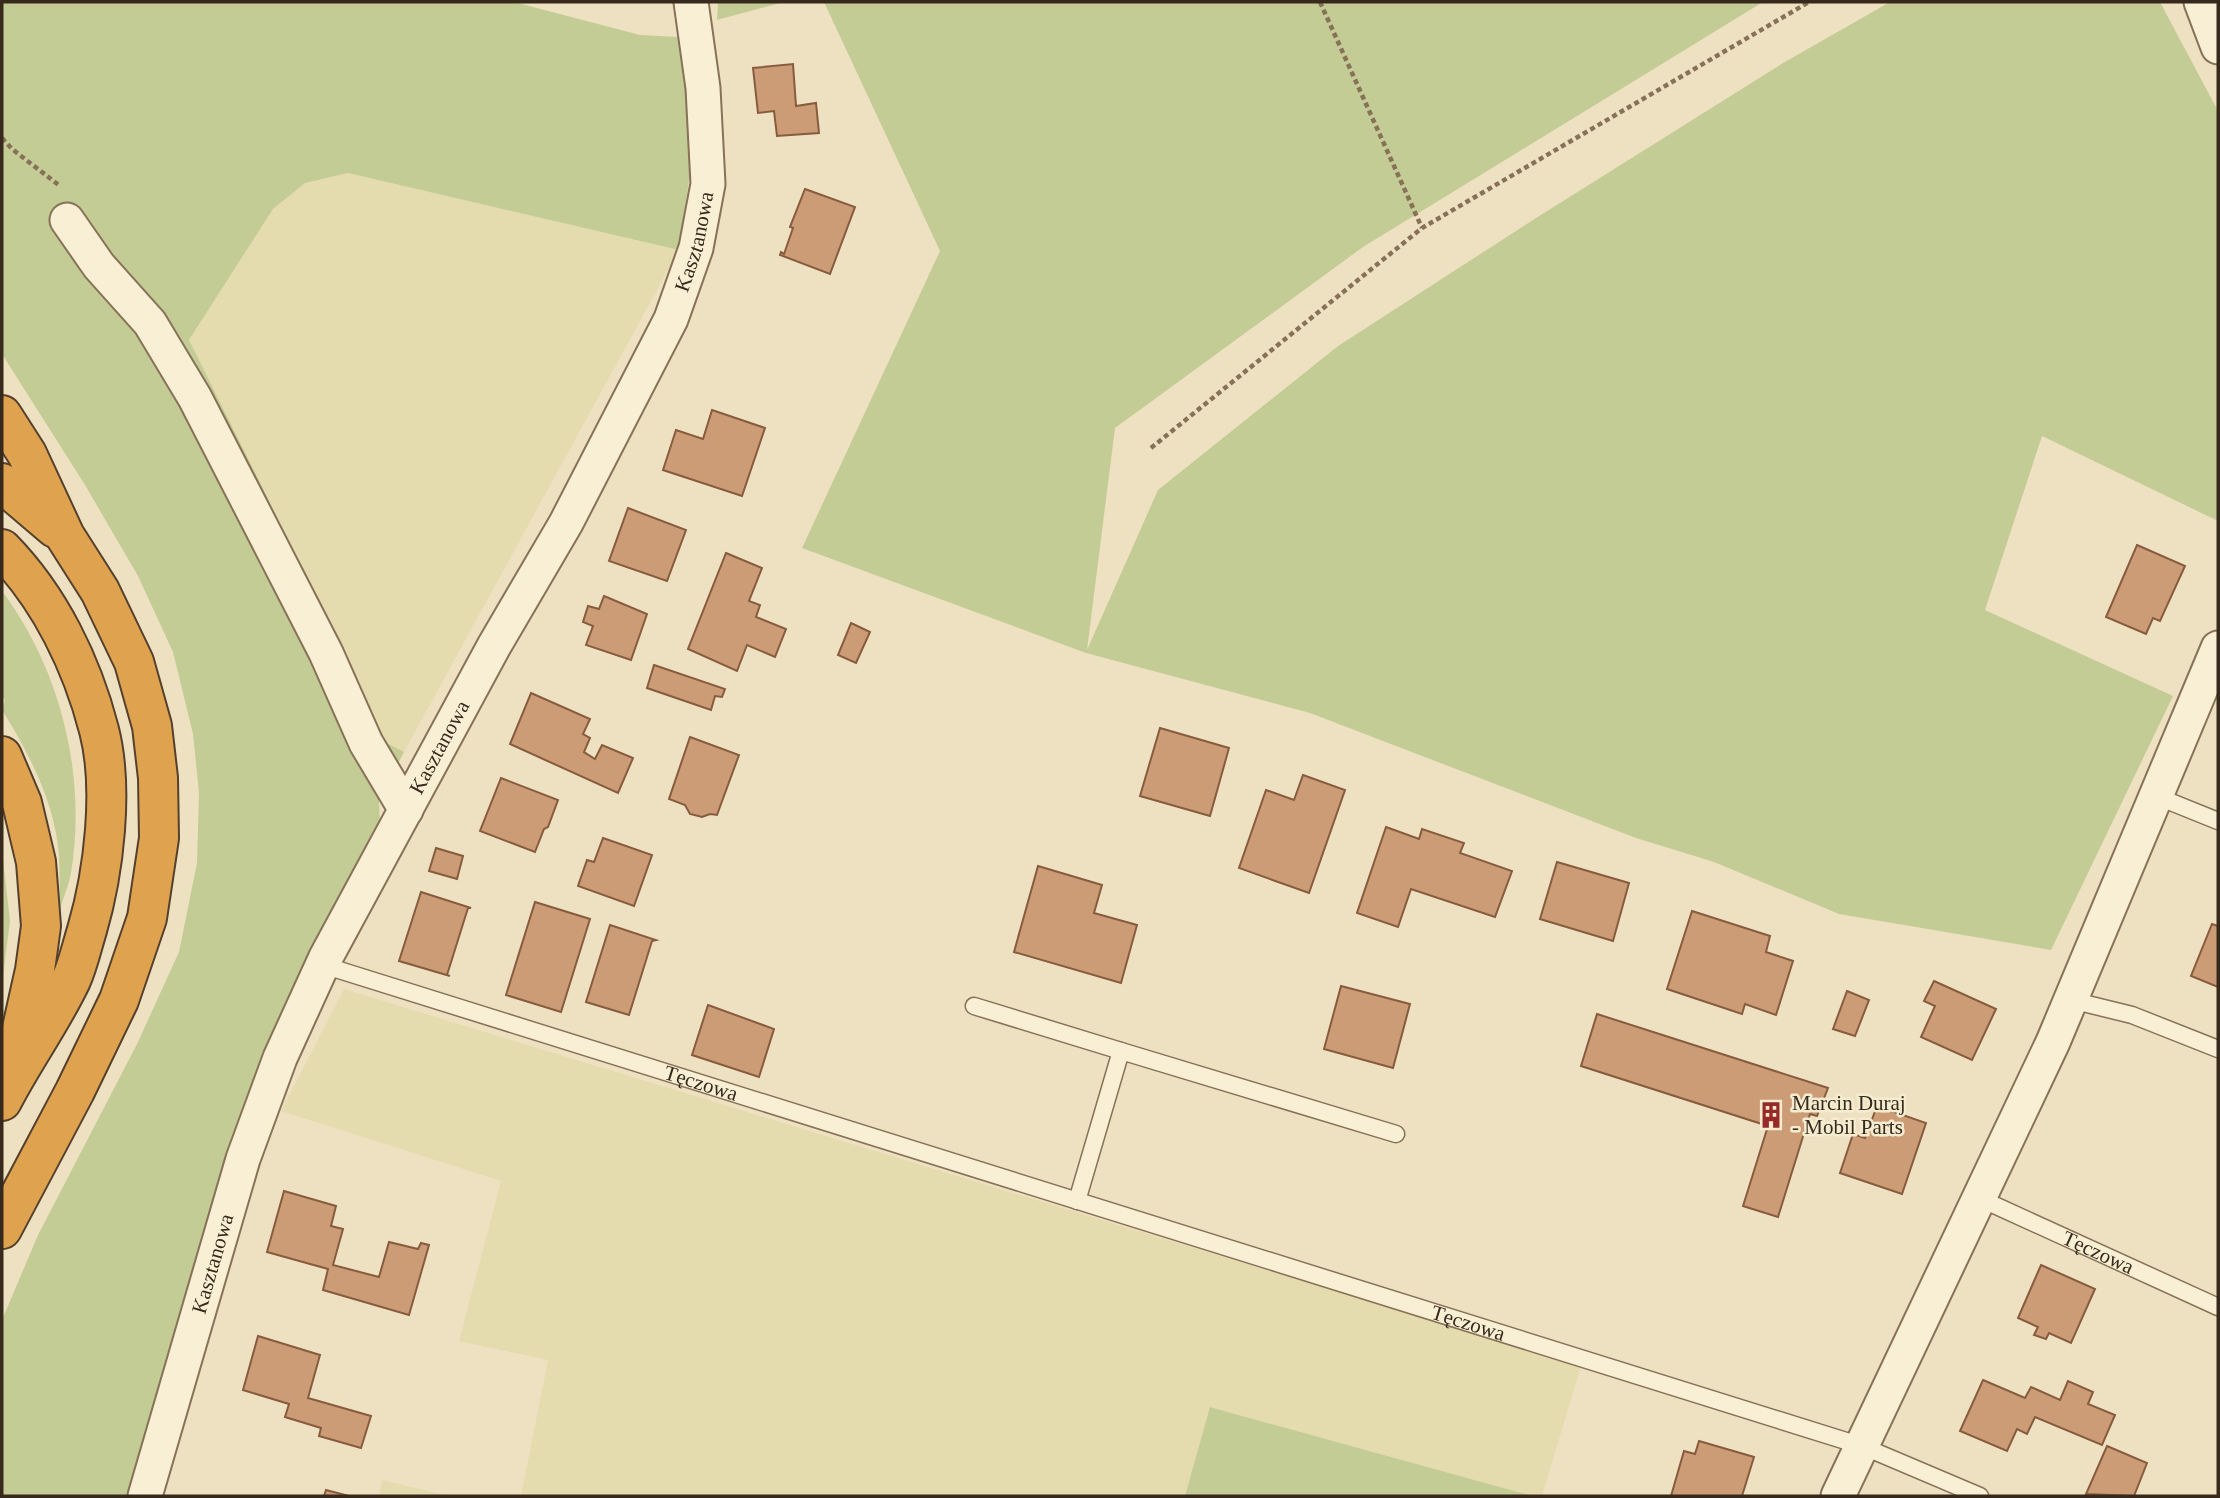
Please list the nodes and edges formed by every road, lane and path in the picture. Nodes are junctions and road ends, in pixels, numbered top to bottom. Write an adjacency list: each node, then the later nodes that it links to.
1 (691, 2): 17 (street, Kasztanowa)
2 (1320, 2): 8 (path)
3 (1809, 2): 8 (path)
4 (2201, 2): 5 (street)
5 (2218, 47)
6 (2, 138): 7 (path)
7 (67, 220): 17 (street)
8 (1422, 228): 10 (path)
9 (2, 415): 12 (highway)
10 (1150, 447)
11 (2, 483): 12 (highway)
12 (65, 536): 28 (highway)
13 (2, 549): 24 (highway)
14 (2218, 651): 16 (street)
15 (2, 757): 24 (highway)
16 (2156, 796): 18 (lane); 20 (street)
17 (406, 810): 19 (street, Kasztanowa)
18 (2218, 821)
19 (323, 965): 27 (lane, Tęczowa); 31 (street, Kasztanowa)
20 (2071, 1000): 22 (lane); 26 (street)
21 (974, 1006): 23 (lane)
22 (2218, 1049)
23 (1121, 1051): 25 (lane); 27 (lane)
24 (6, 1092)
25 (1396, 1134)
26 (1979, 1198): 29 (lane, Tęczowa); 30 (street)
27 (1077, 1201): 30 (lane, Tęczowa)
28 (2, 1229)
29 (2218, 1307)
30 (1862, 1446): 32 (street); 33 (lane, Tęczowa)
31 (145, 1496)
32 (1838, 1496)
33 (1980, 1496)

